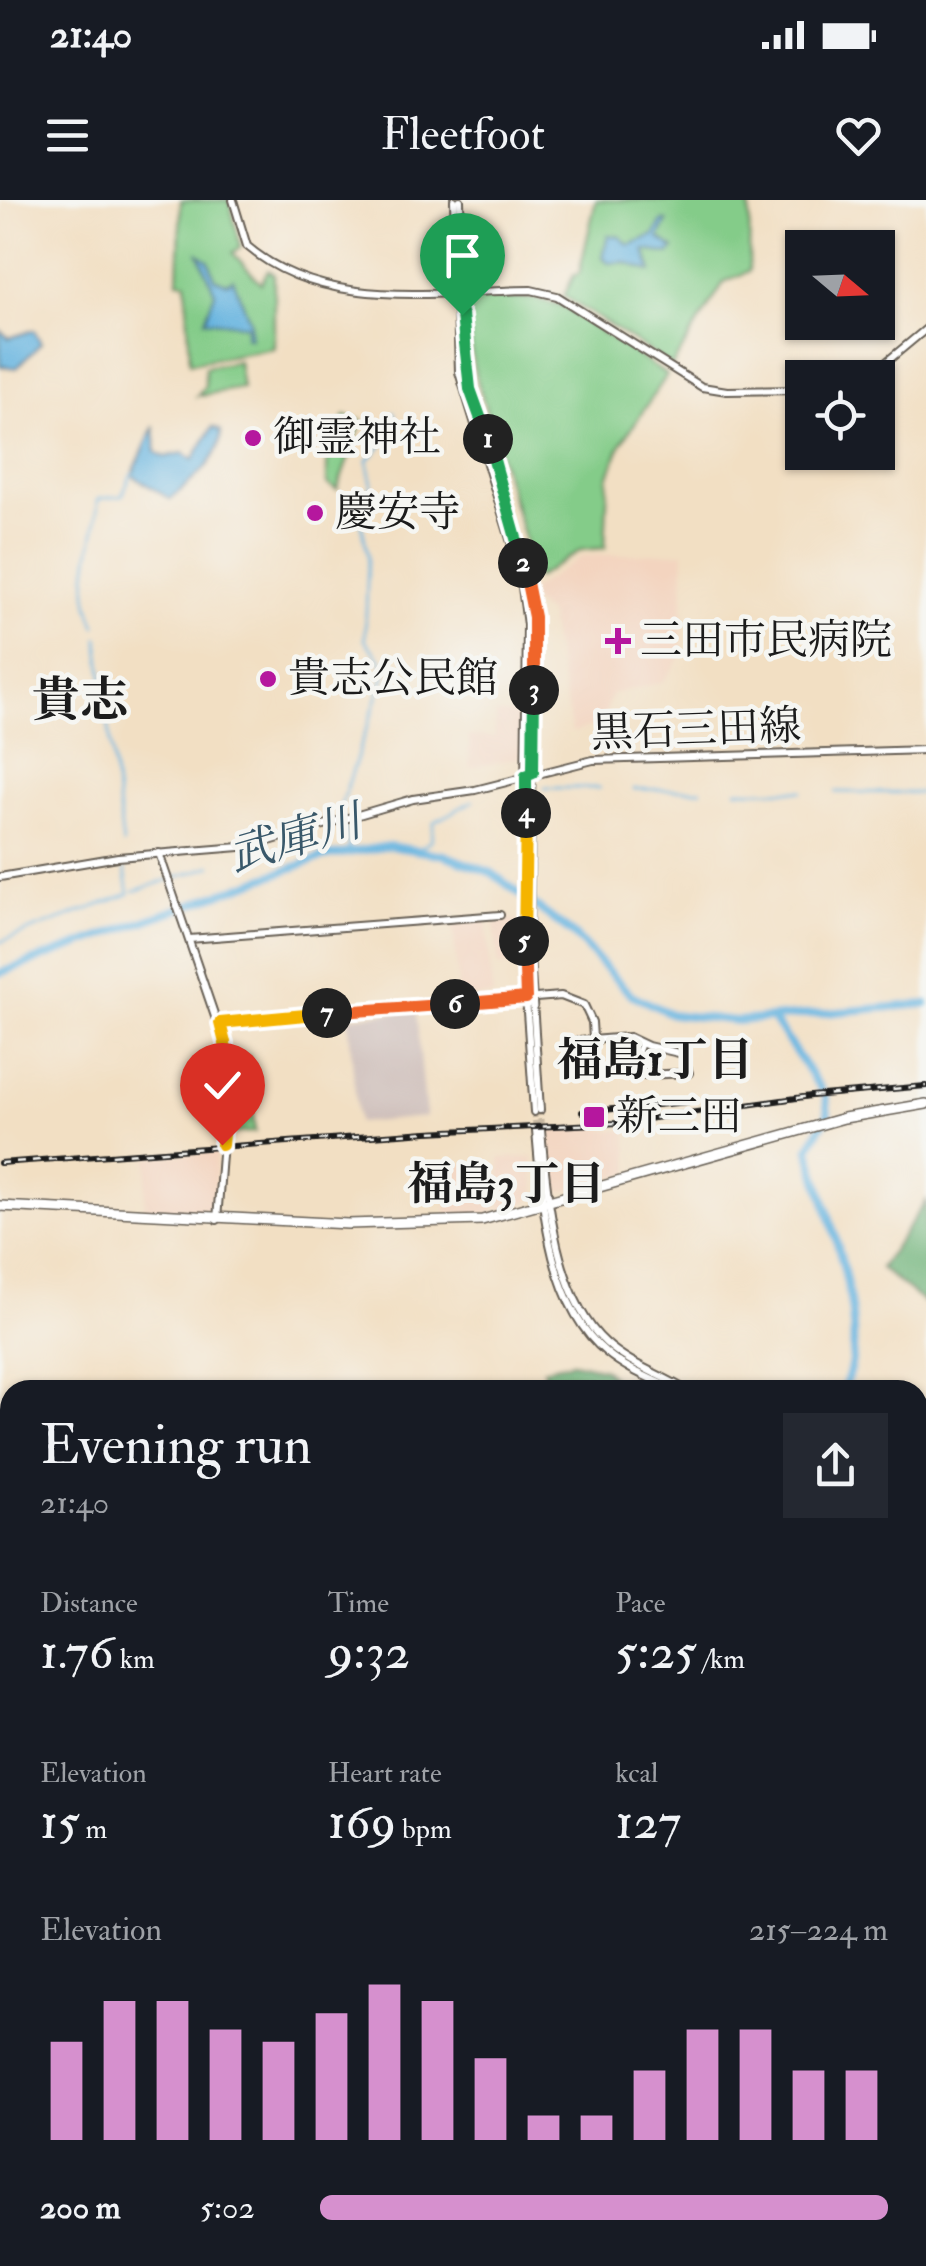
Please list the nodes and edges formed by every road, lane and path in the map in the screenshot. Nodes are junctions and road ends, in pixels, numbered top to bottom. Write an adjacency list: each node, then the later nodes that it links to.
1 (233, 200): 3 (street)
2 (457, 200): 3 (street)
3 (458, 291): 6 (street); 8 (street)
4 (926, 330): 5 (street)
5 (888, 360)
6 (785, 389)
7 (926, 750): 8 (street, 黒石三田線)
8 (529, 775): 9 (street, 黒石三田線); 13 (street)
9 (159, 853): 10 (street, 黒石三田線); 12 (street)
10 (0, 877)
11 (500, 915): 12 (street)
12 (189, 939): 14 (street)
13 (529, 998): 14 (street); 15 (street); 19 (street)
14 (220, 1023): 23 (street)
15 (593, 1039): 16 (street); 17 (street)
16 (566, 1042)
17 (641, 1044): 17 (street)
18 (926, 1104): 21 (highway)
19 (537, 1111)
20 (539, 1130): 21 (street)
21 (545, 1201): 23 (highway); 24 (street); 25 (street)
22 (0, 1206): 23 (highway)
23 (217, 1220)
24 (655, 1380)
25 (668, 1380)

